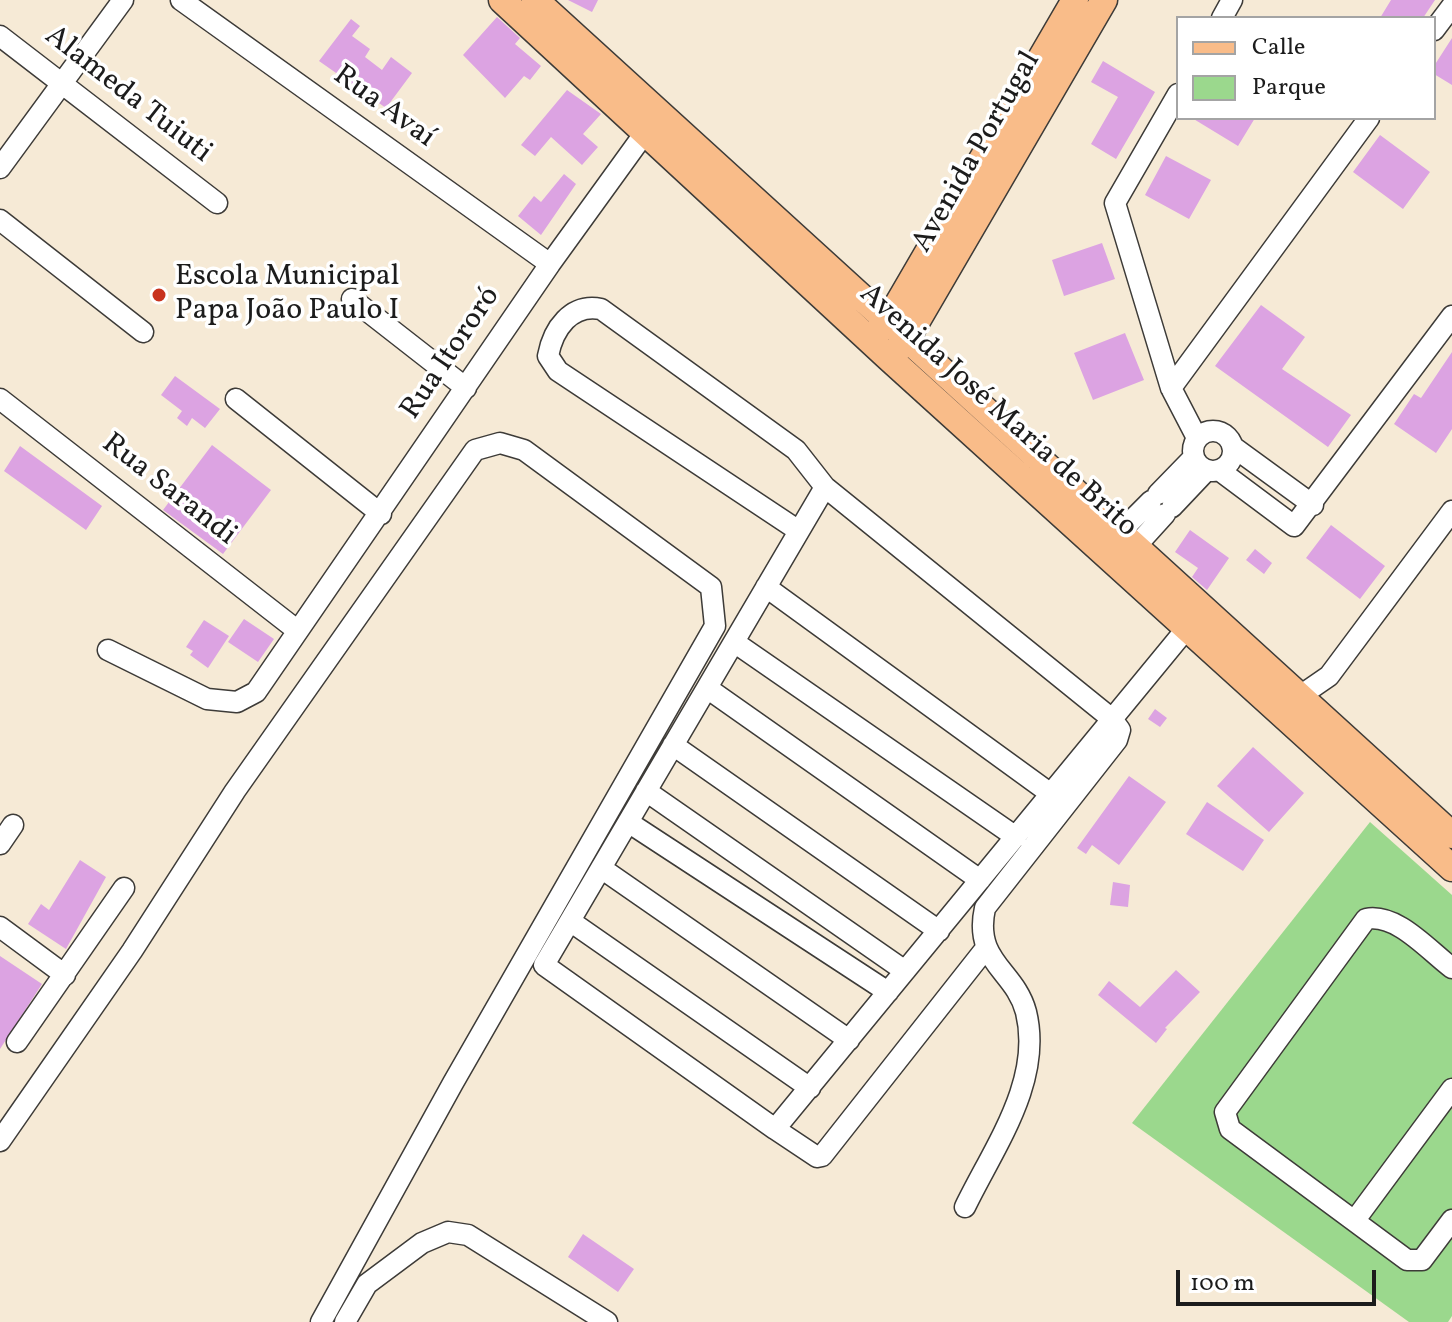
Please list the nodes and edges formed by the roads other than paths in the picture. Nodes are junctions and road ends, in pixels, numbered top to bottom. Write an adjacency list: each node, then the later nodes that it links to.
1 (123, 0): 10 (street)
2 (181, 0): 17 (street, Rua Avaí)
3 (502, 0): 13 (main road, Avenida José Maria de Brito)
4 (535, 0): 13 (main road, Avenida José Maria de Brito)
5 (1075, 0): 21 (main road, Avenida Portugal)
6 (1104, 0): 21 (main road, Avenida Portugal)
7 (1452, 6): 8 (street)
8 (1436, 27)
9 (0, 36): 10 (street, Alameda Tuiuti)
10 (63, 83): 14 (street); 15 (street, Alameda Tuiuti)
11 (1176, 97): 23 (street)
12 (1368, 120): 23 (street)
13 (652, 123): 17 (street, Rua Itororó); 21 (main road, Avenida José Maria de Brito)
14 (0, 168)
15 (217, 203)
16 (0, 220): 20 (street)
17 (550, 264): 22 (street, Rua Itororó)
18 (352, 299): 22 (street)
19 (1452, 316): 29 (street)
20 (143, 332)
21 (889, 333): 33 (main road, Avenida José Maria de Brito); 35 (main road, Avenida José Maria de Brito)
22 (466, 388): 31 (street, Rua Itororó)
23 (1171, 388): 27 (street)
24 (0, 399): 36 (street, Rua Sarandi)
25 (236, 399): 31 (street)
26 (1232, 446): 27 (street); 27 (street); 29 (street)
27 (1204, 458): 29 (street); 33 (street)
28 (825, 487): 32 (street); 32 (street); 41 (street)
29 (1313, 505)
30 (1452, 511): 40 (street)
31 (381, 514): 36 (street, Rua Itororó)
32 (799, 531): 34 (street)
33 (1128, 539): 40 (main road, Avenida José Maria de Brito)
34 (766, 587): 37 (street); 44 (street)
35 (1187, 628): 41 (street); 51 (main road, Avenida José Maria de Brito)
36 (298, 631): 38 (street, Rua Itororó)
37 (734, 642): 39 (street); 48 (street)
38 (108, 650)
39 (707, 688): 42 (street); 52 (street)
40 (1300, 696): 47 (main road, Avenida José Maria de Brito)
41 (1112, 719): 44 (street); 57 (street)
42 (673, 745): 43 (street); 56 (street)
43 (646, 791): 45 (street); 59 (street)
44 (1051, 794): 48 (street)
45 (628, 822): 50 (street); 61 (street)
46 (13, 825): 49 (street)
47 (1452, 835)
48 (1016, 837): 52 (street)
49 (0, 844)
50 (601, 868): 54 (street); 62 (street)
51 (1452, 868)
52 (980, 880): 56 (street)
53 (124, 888): 60 (street)
54 (570, 921): 64 (street); 66 (street)
55 (0, 927): 60 (street)
56 (939, 931): 59 (street)
57 (986, 948): 66 (street); 68 (street)
58 (1452, 968): 69 (street)
59 (905, 971): 61 (street)
60 (65, 975): 63 (street)
61 (888, 992): 62 (street)
62 (849, 1040): 64 (street)
63 (17, 1042)
64 (810, 1088): 66 (street)
65 (1452, 1089): 69 (street)
66 (775, 1129)
67 (0, 1141): 71 (street)
68 (965, 1207)
69 (1355, 1220): 70 (street)
70 (1452, 1220)
71 (321, 1322)
72 (345, 1322): 73 (street)
73 (607, 1322)

